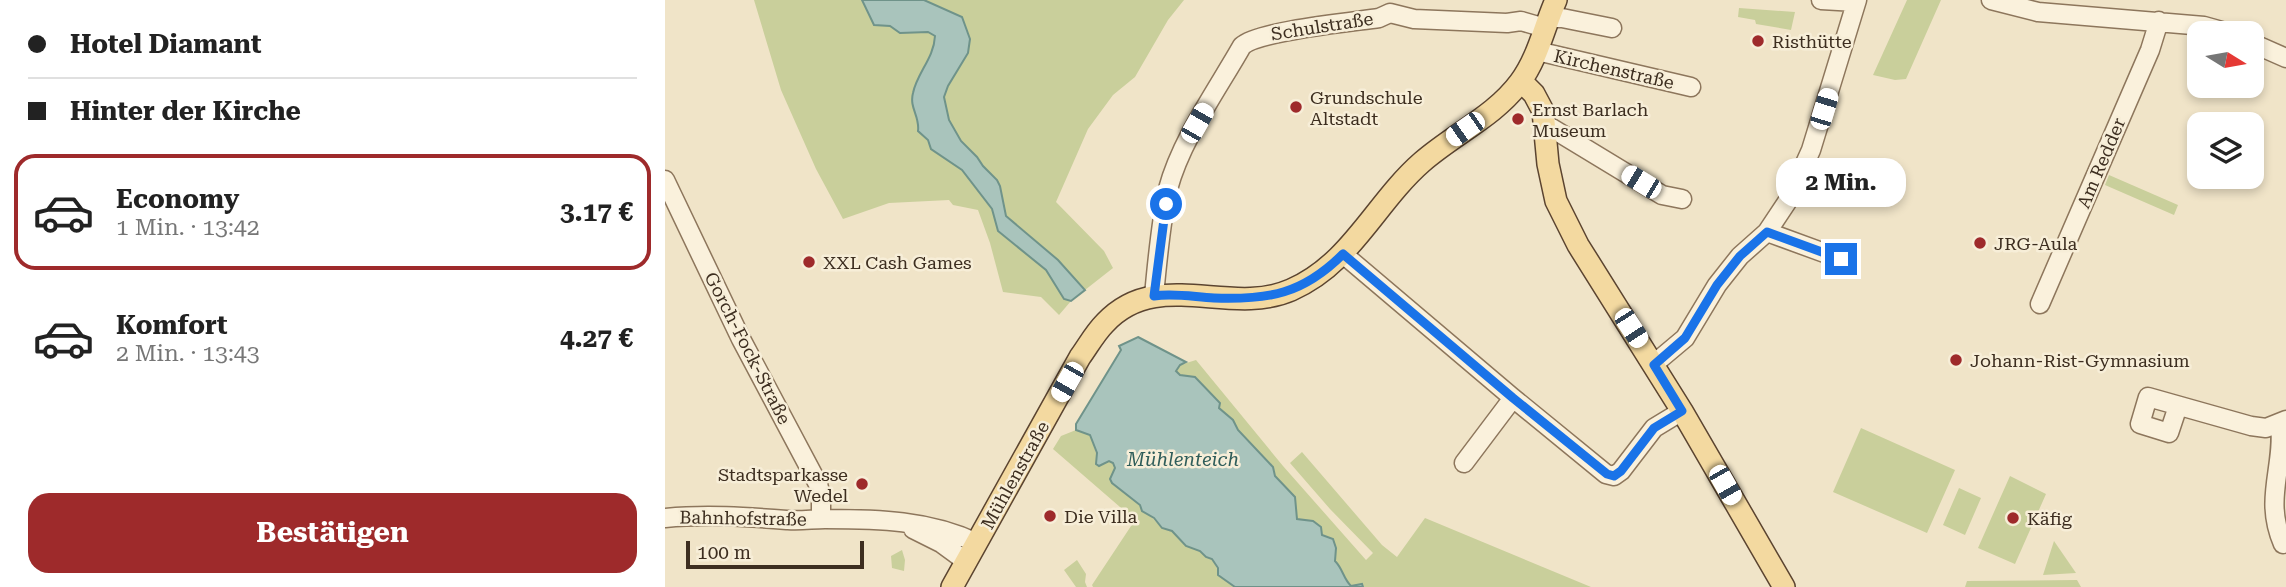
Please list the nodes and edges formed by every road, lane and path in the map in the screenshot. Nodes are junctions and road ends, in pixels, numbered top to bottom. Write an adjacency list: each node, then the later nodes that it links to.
1 (1821, 0): 3 (street)
2 (1991, 0): 4 (street)
3 (1856, 3): 17 (street)
4 (2069, 7): 6 (street)
5 (1550, 15): 8 (street, Schulstraße); 10 (main road, Mühlenstraße); 20 (street, Schulstraße)
6 (2159, 21): 7 (street); 21 (street, Am Redder)
7 (2187, 24)
8 (1612, 29)
9 (2265, 49): 11 (street)
10 (1537, 51): 12 (main road, Mühlenstraße); 13 (street, Kirchenstraße)
11 (2286, 58)
12 (1521, 81): 14 (main road); 18 (main road, Mühlenstraße)
13 (1691, 87)
14 (1545, 124): 16 (street); 22 (main road)
15 (666, 184): 29 (street, Gorch-Fock-Straße)
16 (1682, 199)
17 (1767, 232): 19 (street); 22 (street)
18 (1343, 254): 20 (main road, Mühlenstraße); 23 (street)
19 (1841, 259)
20 (1154, 296): 31 (main road, Mühlenstraße)
21 (2040, 304)
22 (1654, 365): 25 (main road)
23 (1513, 398): 25 (street); 27 (street)
24 (2178, 406): 26 (street)
25 (1682, 411): 33 (main road)
26 (2283, 422): 30 (street)
27 (1464, 463)
28 (665, 518): 29 (street, Bahnhofstraße)
29 (821, 519): 31 (street, Bahnhofstraße)
30 (2283, 544)
31 (972, 552): 32 (main road, Mühlenstraße)
32 (953, 587)
33 (1784, 587)

